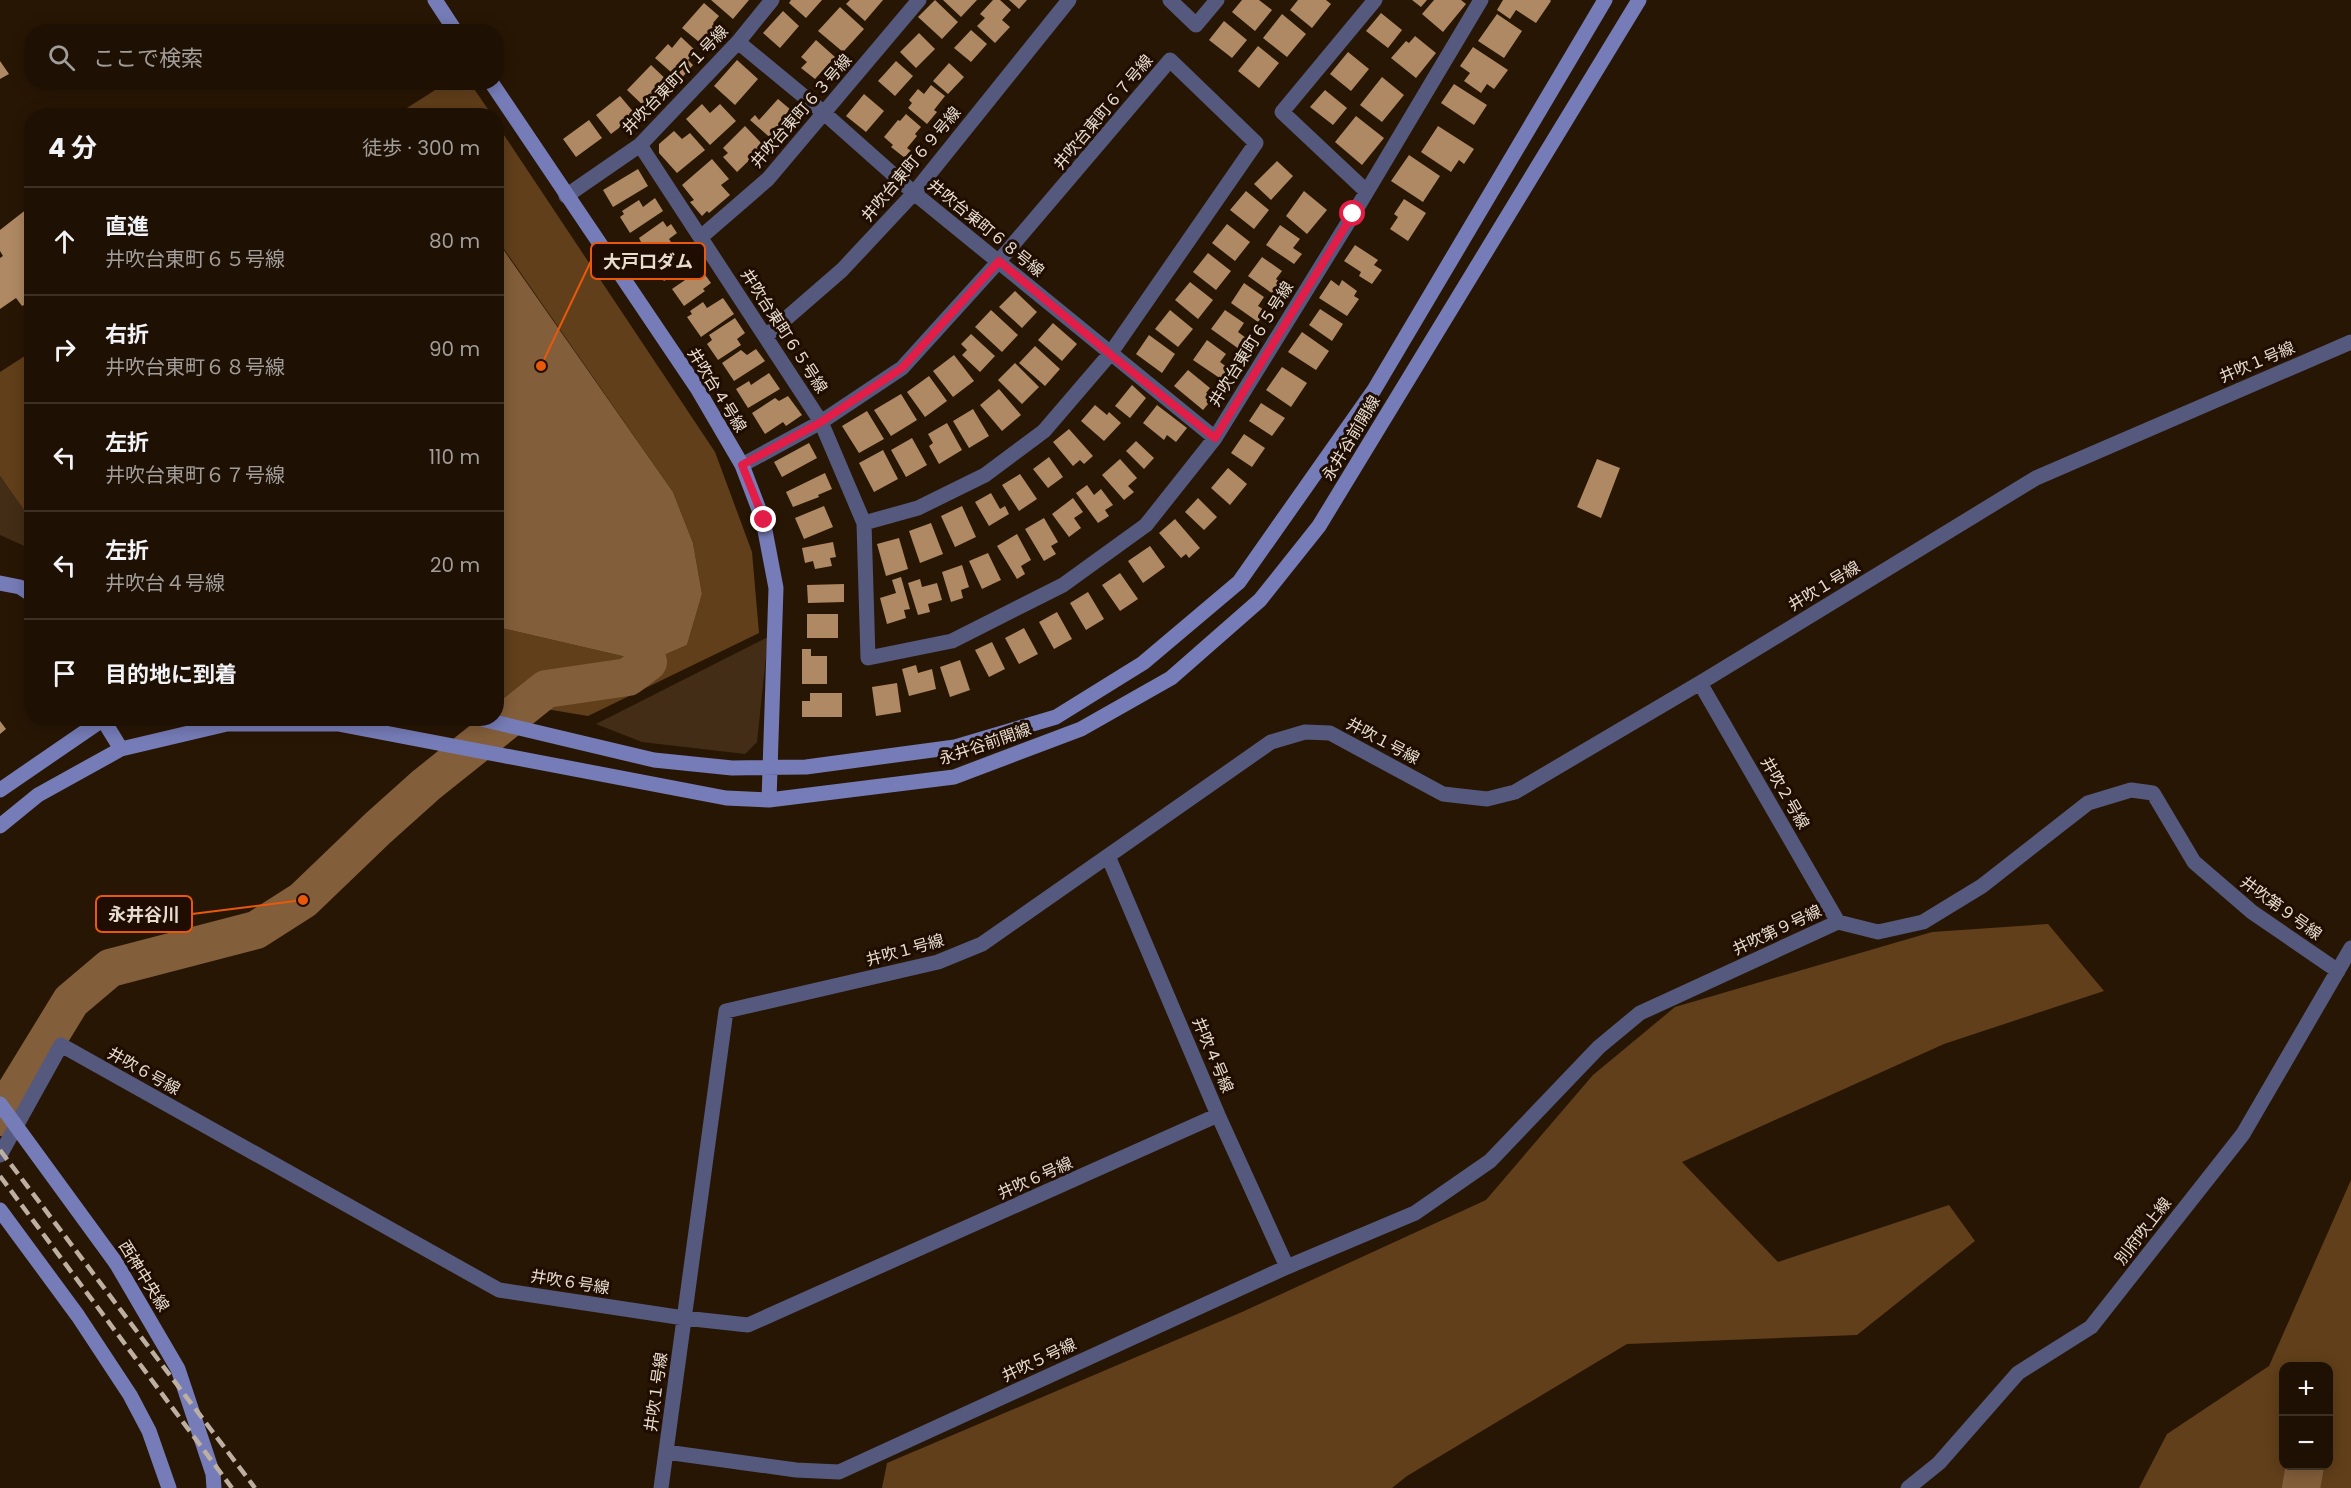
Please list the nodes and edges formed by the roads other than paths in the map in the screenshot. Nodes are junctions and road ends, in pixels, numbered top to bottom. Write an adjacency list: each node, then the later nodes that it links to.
1 (435, 0): 11 (street)
2 (772, 0): 12 (street, 井吹台東町７１号線)
3 (1069, 0): 17 (street, 井吹台東町６９号線)
4 (1170, 0): 5 (street)
5 (1217, 0)
6 (1375, 0): 16 (street)
7 (1481, 0): 16 (street, 井吹台東町６５号線)
8 (1605, 0): 37 (street, 永井谷前開線)
9 (1639, 0): 39 (street, 永井谷前開線)
10 (915, 2): 14 (street, 井吹台東町６３号線)
11 (451, 24)
12 (738, 42): 14 (street, 井吹台東町６８号線); 15 (street, 井吹台東町７１号線)
13 (496, 90): 18 (street, 井吹台４号線)
14 (824, 113): 17 (street, 井吹台東町６８号線); 19 (street, 井吹台東町６３号線)
15 (640, 145): 18 (street, 井吹台東町７１号線); 19 (street, 井吹台東町６５号線)
16 (1366, 191): 25 (street, 井吹台東町６５号線)
17 (914, 193): 20 (street, 井吹台東町６８号線); 21 (street, 井吹台東町６９号線)
18 (566, 196): 26 (street, 井吹台４号線)
19 (701, 237): 21 (street, 井吹台東町６５号線)
20 (999, 261): 23 (street, 井吹台東町６８号線); 23 (street, 井吹台東町６７号線); 24 (street, 井吹台東町６７号線)
21 (766, 336): 24 (street, 井吹台東町６５号線)
22 (2351, 342): 30 (street, 井吹１号線)
23 (1110, 354): 25 (street, 井吹台東町６８号線); 27 (street, 井吹台東町６７号線)
24 (821, 422): 26 (street, 井吹台東町６７号線); 27 (street, 井吹台東町６５号線)
25 (1215, 438): 27 (street, 井吹台東町６５号線)
26 (742, 465): 37 (street, 井吹台４号線)
27 (864, 523)
28 (0, 583): 29 (street)
29 (24, 590)
30 (1700, 683): 41 (street, 井吹１号線); 42 (street, 井吹２号線)
31 (504, 724): 37 (street, 永井谷前開線)
32 (93, 726): 38 (street)
33 (107, 726): 36 (street)
34 (219, 726): 36 (street, 永井谷前開線)
35 (348, 726): 39 (street, 永井谷前開線)
36 (121, 749): 40 (street, 永井谷前開線)
37 (771, 768): 39 (street, 井吹台４号線)
38 (0, 790)
39 (769, 800)
40 (0, 826)
41 (1108, 856): 46 (street, 井吹４号線); 51 (street, 井吹１号線)
42 (1838, 922): 44 (street, 井吹第９号線); 49 (street, 井吹第９号線)
43 (2351, 948): 44 (street, 別府吹上線)
44 (2338, 971): 56 (street, 別府吹上線)
45 (0, 1104): 54 (street, 西神中央線, bridge)
46 (1218, 1115): 50 (street, 井吹４号線); 51 (street, 井吹６号線)
47 (0, 1155): 51 (street, 井吹６号線)
48 (0, 1210): 53 (street)
49 (1415, 1213): 50 (street, 井吹５号線)
50 (1287, 1267): 52 (street, 井吹５号線)
51 (684, 1318): 52 (street, 井吹１号線)
52 (666, 1452): 55 (street, 井吹１号線)
53 (169, 1488)
54 (214, 1488)
55 (661, 1488)
56 (1908, 1488)

